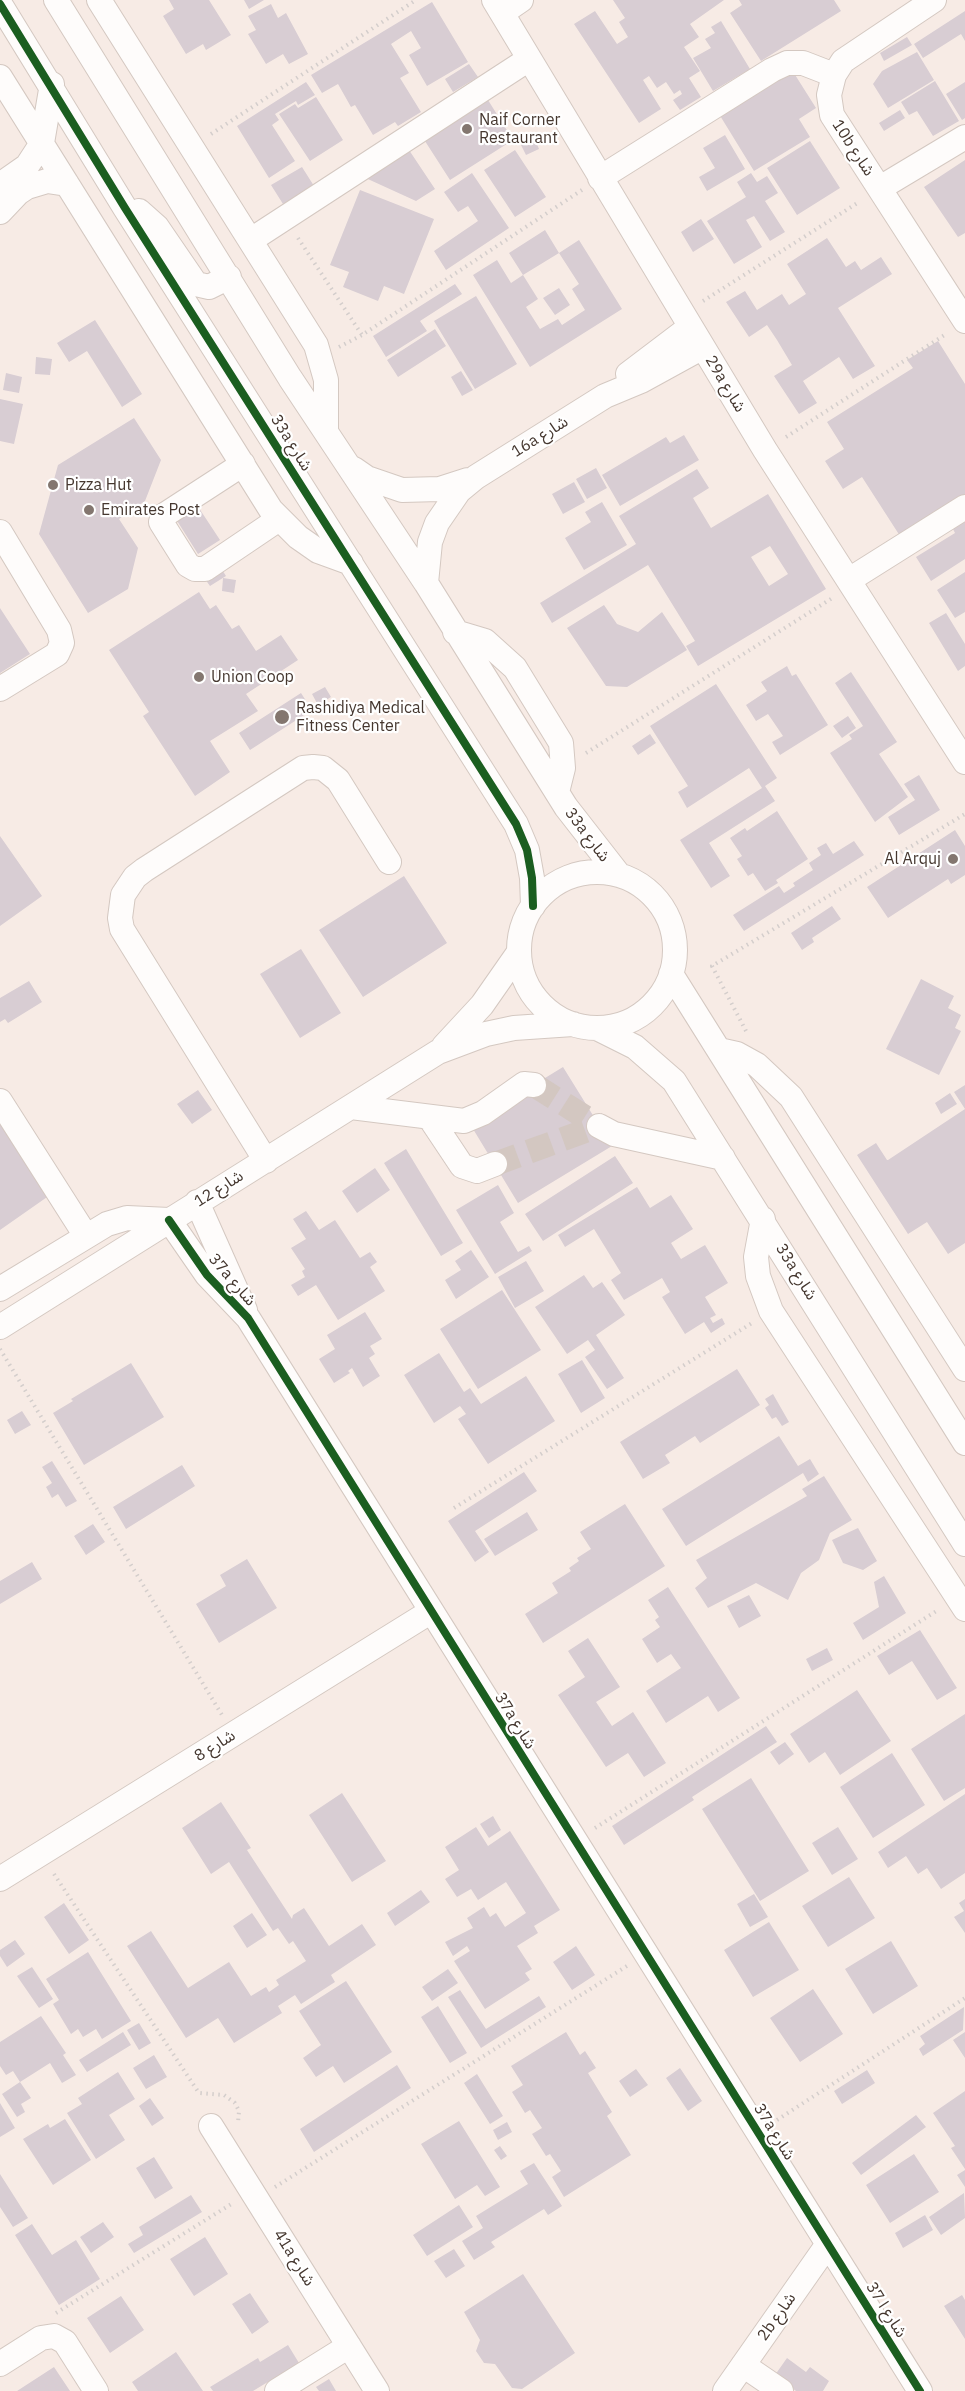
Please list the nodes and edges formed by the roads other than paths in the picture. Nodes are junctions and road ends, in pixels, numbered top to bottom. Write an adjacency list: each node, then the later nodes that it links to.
1 (56, 0): 11 (street, 33a شارع)
2 (99, 0): 7 (street)
3 (934, 0): 8 (street)
4 (0, 4): 10 (street, 33a شارع)
5 (506, 4): 6 (street, 29a شارع)
6 (529, 59): 14 (street, 29a شارع); 20 (street)
7 (140, 65): 11 (street); 20 (street)
8 (834, 75): 14 (street); 17 (street, 10b شارع)
9 (0, 76): 13 (street)
10 (52, 84): 13 (street); 18 (street, 33a شارع)
11 (138, 130): 21 (street, 33a شارع)
12 (965, 137): 17 (street)
13 (42, 143): 15 (street); 16 (street)
14 (600, 178): 23 (street, 29a شارع)
15 (67, 184): 19 (street); 25 (street)
16 (0, 185)
17 (880, 188): 22 (street, 10b شارع)
18 (125, 208): 21 (street); 31 (street, 33a شارع)
19 (0, 212)
20 (251, 240): 24 (street)
21 (229, 277): 24 (street, 33a شارع)
22 (960, 325)
23 (692, 329): 27 (street, 16a شارع); 33 (street, 29a شارع)
24 (326, 429): 26 (street, 33a شارع)
25 (243, 464): 29 (street); 29 (street)
26 (351, 467): 27 (street, 16a شارع); 32 (street, 33a شارع)
27 (476, 477): 32 (street, 16a شارع)
28 (965, 507): 33 (street)
29 (279, 519): 31 (street)
30 (0, 532): 35 (street)
31 (351, 563): 40 (street, 33a شارع)
32 (426, 583): 34 (street, 33a شارع)
33 (850, 583): 36 (street, 29a شارع)
34 (455, 632): 37 (street, 33a شارع); 37 (street)
35 (0, 689)
36 (965, 762)
37 (557, 792): 39 (street, 33a شارع)
38 (388, 862): 53 (street)
39 (619, 875): 40 (street); 42 (street)
40 (533, 906): 41 (street)
41 (519, 952): 43 (street); 46 (street, شارع 12)
42 (672, 974): 44 (street); 45 (street)
43 (573, 1024): 44 (street); 46 (street, شارع 12)
44 (597, 1028): 52 (street, 33a شارع)
45 (719, 1050): 62 (street); 63 (street)
46 (438, 1052): 49 (street, شارع 12)
47 (534, 1085): 50 (street)
48 (0, 1101): 58 (street)
49 (351, 1107): 50 (street); 53 (street, شارع 12)
50 (430, 1118): 54 (street)
51 (599, 1126): 52 (street)
52 (723, 1158): 56 (street, 33a شارع)
53 (266, 1161): 55 (street, شارع 12)
54 (495, 1164)
55 (197, 1202): 57 (street, شارع 12); 60 (street, 37a شارع)
56 (763, 1219): 64 (street, 33a شارع); 65 (street)
57 (169, 1220): 58 (street); 60 (street, 37a شارع); 61 (street, شارع 12)
58 (86, 1236): 59 (street)
59 (0, 1289)
60 (248, 1318): 66 (street, 37a شارع)
61 (0, 1327)
62 (965, 1369)
63 (965, 1443)
64 (965, 1544)
65 (961, 1603)
66 (430, 1612): 67 (street, شارع 8); 69 (street, 37a شارع)
67 (0, 1880)
68 (216, 2133): 70 (street, 41a شارع)
69 (828, 2244): 72 (street, 2b شارع); 78 (street, شارع ا 37)
70 (349, 2346): 74 (street); 75 (street, 41a شارع)
71 (0, 2364): 73 (street)
72 (743, 2365): 76 (street, 2b شارع); 77 (street)
73 (96, 2391)
74 (277, 2391)
75 (377, 2391)
76 (725, 2391)
77 (781, 2391)
78 (920, 2391)

